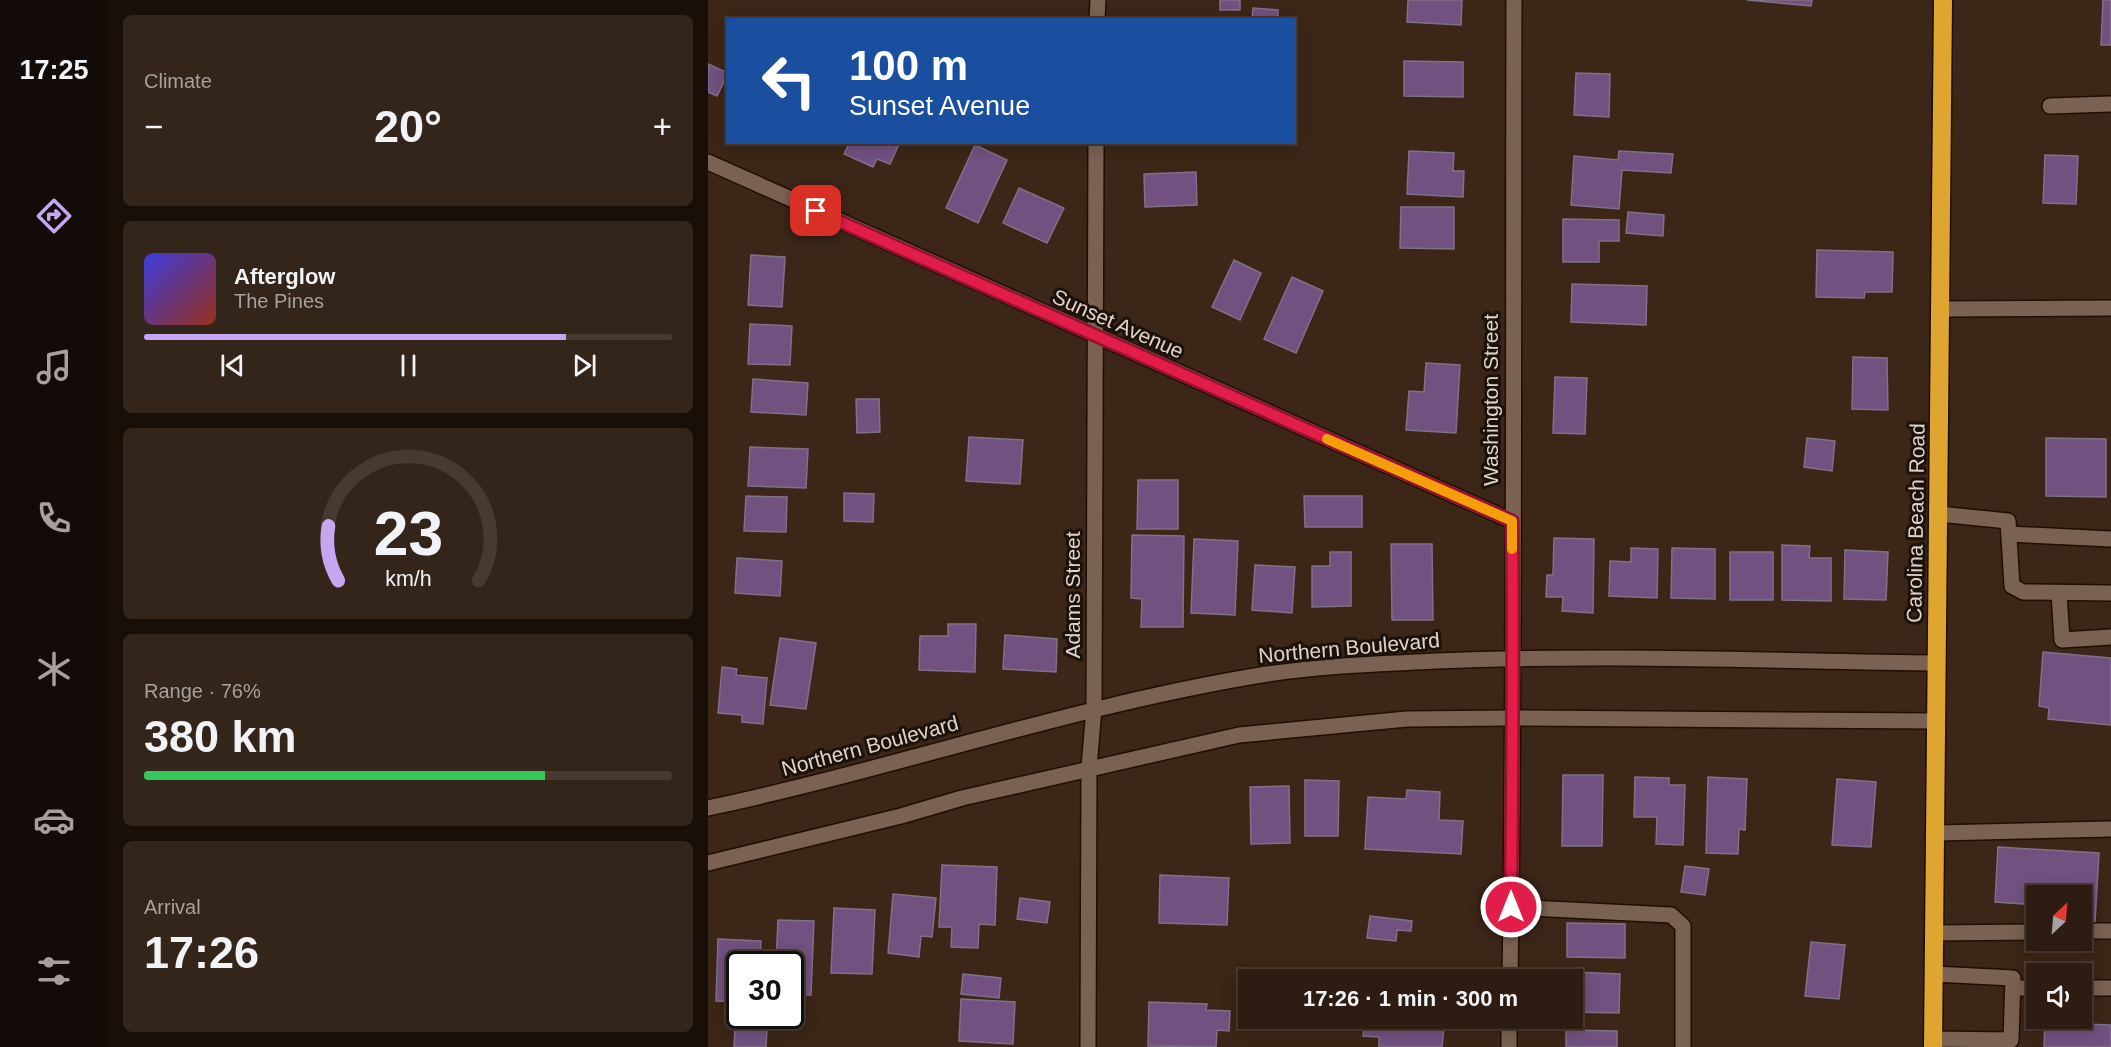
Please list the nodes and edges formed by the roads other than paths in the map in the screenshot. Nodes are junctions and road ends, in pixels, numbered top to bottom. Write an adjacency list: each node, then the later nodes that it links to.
1 (1098, 0): 4 (street)
2 (1514, 0): 13 (street, Washington Street)
3 (1943, 0): 10 (highway, Carolina Beach Road)
4 (1097, 18)
5 (2111, 104): 6 (street)
6 (2050, 106)
7 (1096, 144): 11 (street, Adams Street)
8 (708, 162): 11 (street, Sunset Avenue)
9 (2111, 308): 10 (street)
10 (1940, 309): 12 (highway, Carolina Beach Road)
11 (1095, 337): 13 (street, Sunset Avenue); 21 (street, Adams Street)
12 (1939, 514): 14 (street); 20 (highway, Carolina Beach Road)
13 (1512, 521): 19 (street, Washington Street)
14 (2009, 534): 15 (street); 16 (street)
15 (2111, 539)
16 (2059, 593): 17 (street); 18 (street)
17 (2111, 593)
18 (2111, 637)
19 (1515, 658): 20 (street, Northern Boulevard); 21 (street, Northern Boulevard); 22 (street, Washington Street)
20 (1937, 663): 23 (highway, Carolina Beach Road)
21 (1094, 708): 24 (street, Adams Street); 25 (street, Northern Boulevard)
22 (1511, 718): 23 (street); 24 (street); 29 (street, Washington Street)
23 (1936, 722): 27 (highway, Carolina Beach Road)
24 (1089, 768): 28 (street); 42 (street, Adams Street)
25 (708, 808)
26 (2111, 829): 27 (street)
27 (1937, 833): 33 (highway, Carolina Beach Road)
28 (708, 863)
29 (1511, 907): 34 (street, Washington Street); 44 (street)
30 (2111, 931): 32 (street)
31 (2026, 932): 33 (street)
32 (2092, 932)
33 (1934, 933): 35 (highway, Carolina Beach Road)
34 (1510, 969)
35 (1934, 974): 36 (street); 41 (highway, Carolina Beach Road)
36 (2013, 988): 37 (street); 41 (street)
37 (2026, 988)
38 (2092, 988): 39 (street)
39 (2111, 988)
40 (1509, 1029): 43 (street)
41 (1933, 1043)
42 (1088, 1047)
43 (1509, 1047)
44 (1683, 1047)

